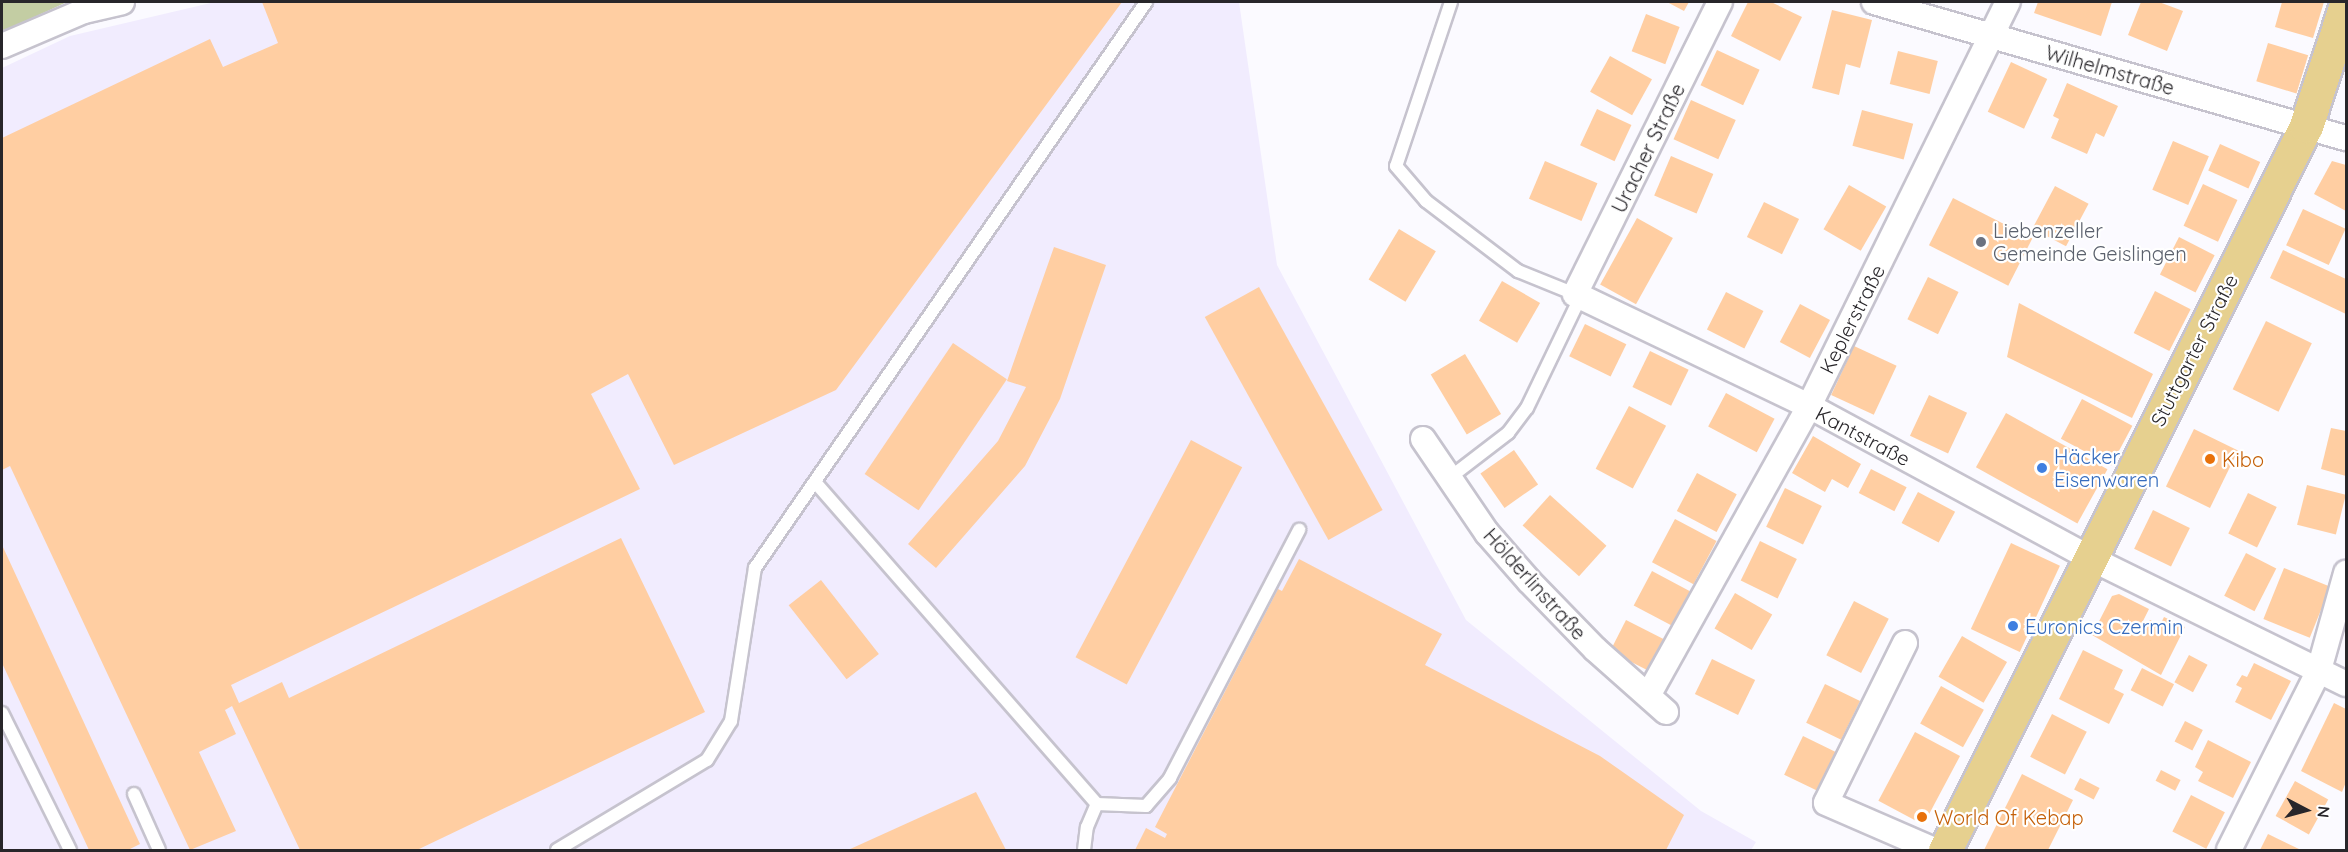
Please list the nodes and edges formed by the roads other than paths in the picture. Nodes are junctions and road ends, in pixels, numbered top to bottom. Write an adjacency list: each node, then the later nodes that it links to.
1 (122, 2): 9 (street)
2 (1146, 2): 16 (lane)
3 (1451, 2): 12 (lane, Kantstraße)
4 (1720, 2): 12 (street, Uracher Straße)
5 (1874, 2): 8 (street, Wilhelmstraße)
6 (2008, 2): 8 (street, Keplerstraße)
7 (2346, 5): 10 (main road, Stuttgarter Straße)
8 (1994, 36): 10 (street, Wilhelmstraße); 13 (street, Keplerstraße)
9 (2, 46)
10 (2306, 126): 11 (street, Wilhelmstraße); 18 (main road, Stuttgarter Straße)
11 (2346, 138)
12 (1578, 295): 13 (street, Kantstraße); 15 (lane)
13 (1809, 406): 18 (street, Kantstraße); 23 (street, Keplerstraße)
14 (1423, 439): 15 (street, Hölderlinstraße)
15 (1448, 479): 23 (street, Hölderlinstraße)
16 (815, 482): 27 (lane); 30 (lane)
17 (1299, 530): 27 (lane)
18 (2090, 558): 21 (street, Kantstraße); 33 (main road, Stuttgarter Straße)
19 (2346, 573): 21 (street)
20 (1905, 643): 32 (street)
21 (2319, 670): 22 (street, Kantstraße); 34 (street)
22 (2346, 684)
23 (1649, 694): 24 (street, Hölderlinstraße)
24 (1666, 712)
25 (2, 713): 28 (lane)
26 (134, 794): 29 (lane)
27 (1097, 804): 31 (lane)
28 (70, 850)
29 (159, 850)
30 (557, 850)
31 (1084, 850)
32 (1934, 850)
33 (1945, 850)
34 (2229, 850)

